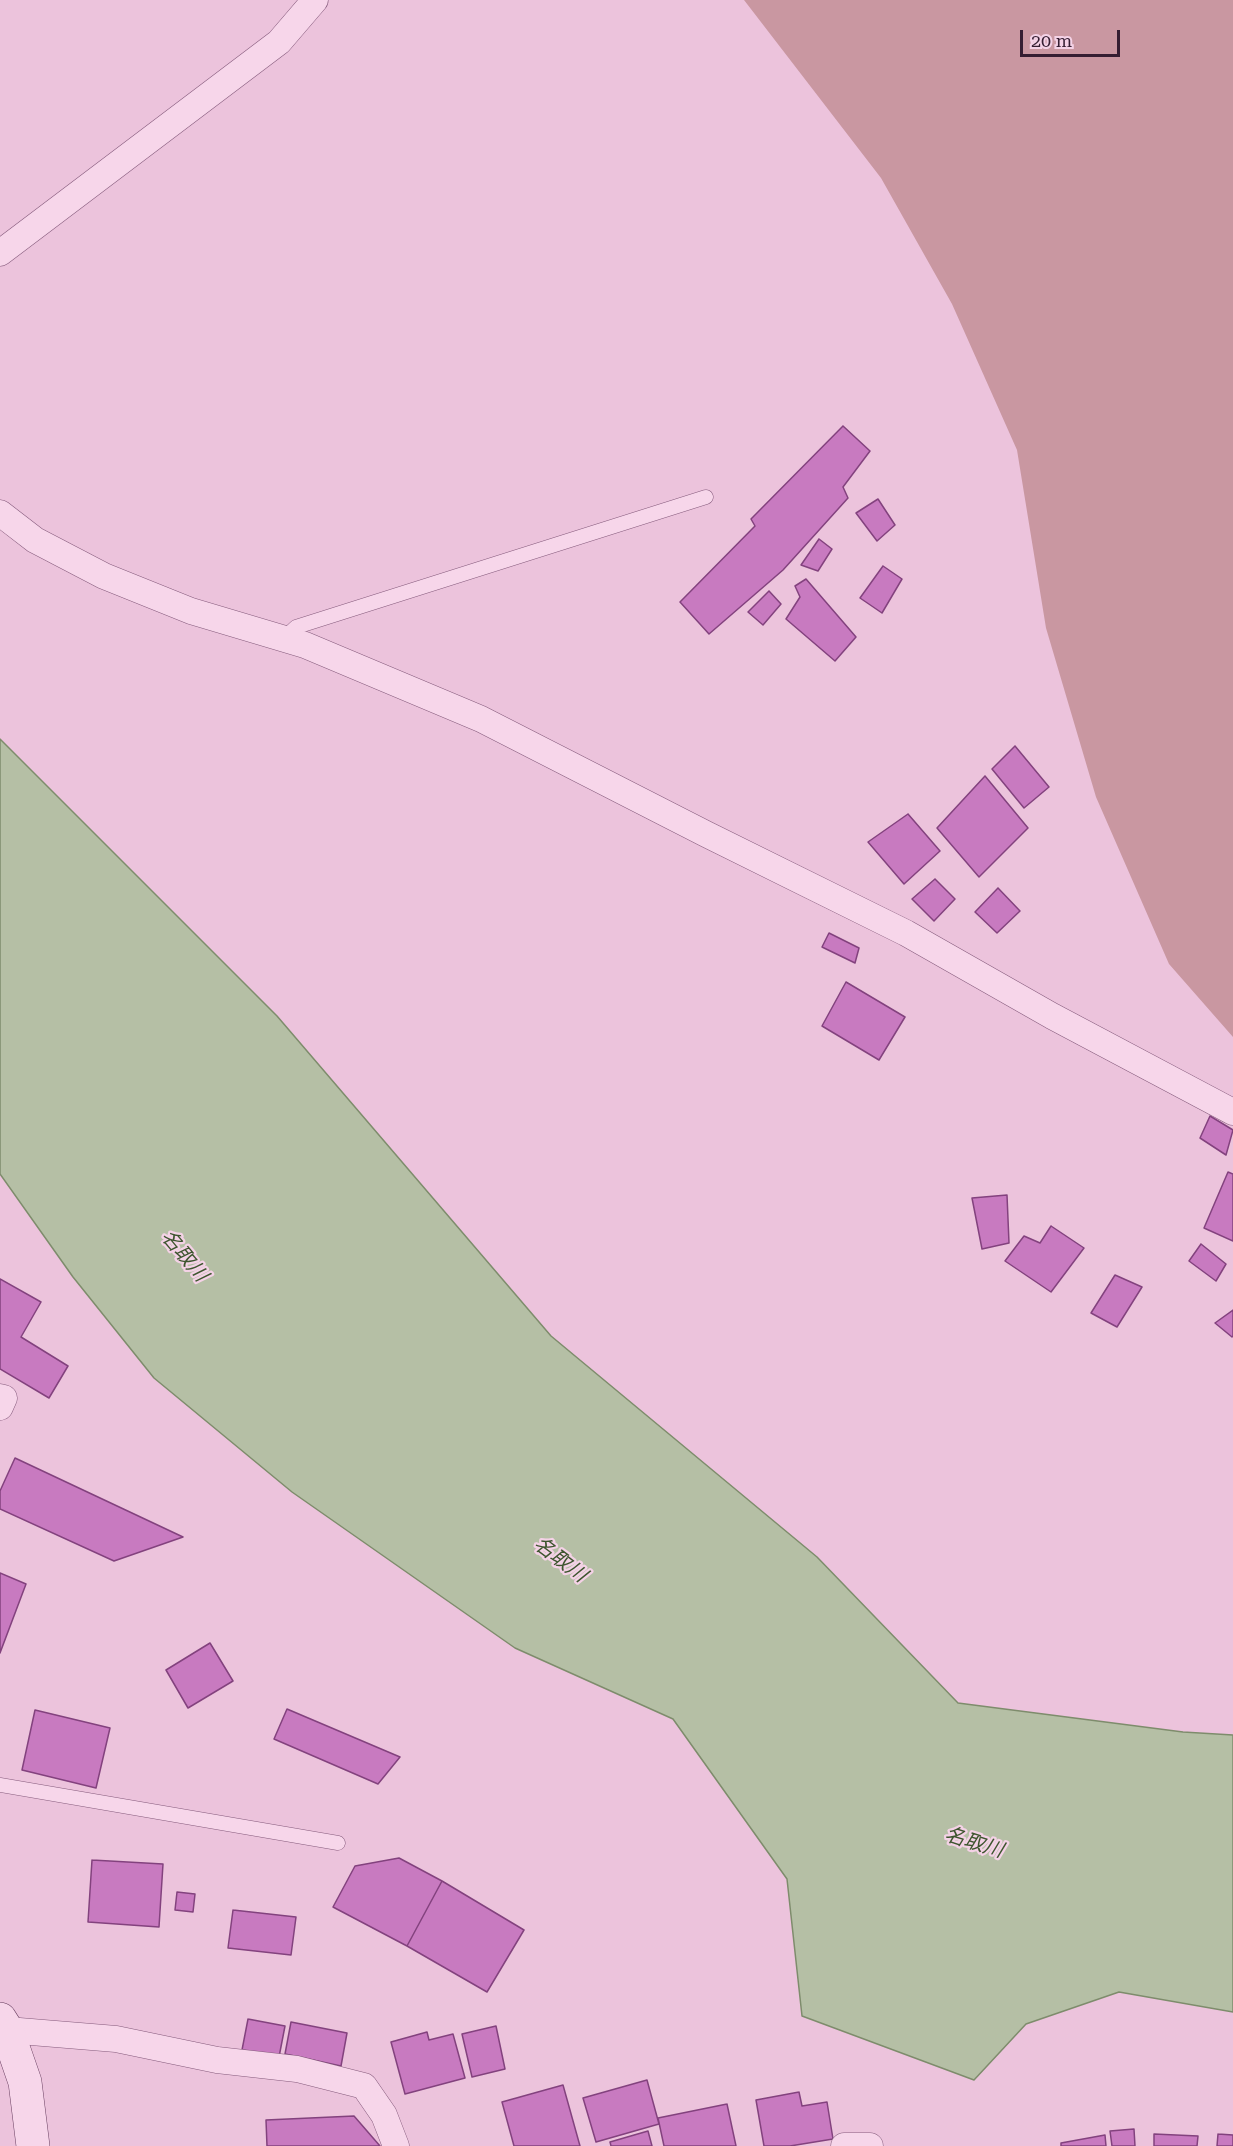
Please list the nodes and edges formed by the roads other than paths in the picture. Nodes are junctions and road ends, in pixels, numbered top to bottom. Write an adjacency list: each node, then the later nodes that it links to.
1 (315, 0): 2 (street)
2 (0, 253)
3 (706, 498): 5 (lane)
4 (0, 513): 5 (street)
5 (284, 638): 6 (street)
6 (1233, 1112)
7 (0, 1397): 8 (street)
8 (0, 1407)
9 (0, 1785): 10 (lane)
10 (338, 1843)
11 (4, 2025): 12 (street); 13 (street)
12 (33, 2146)
13 (396, 2146)
14 (844, 2146): 15 (street)
15 (870, 2146)

